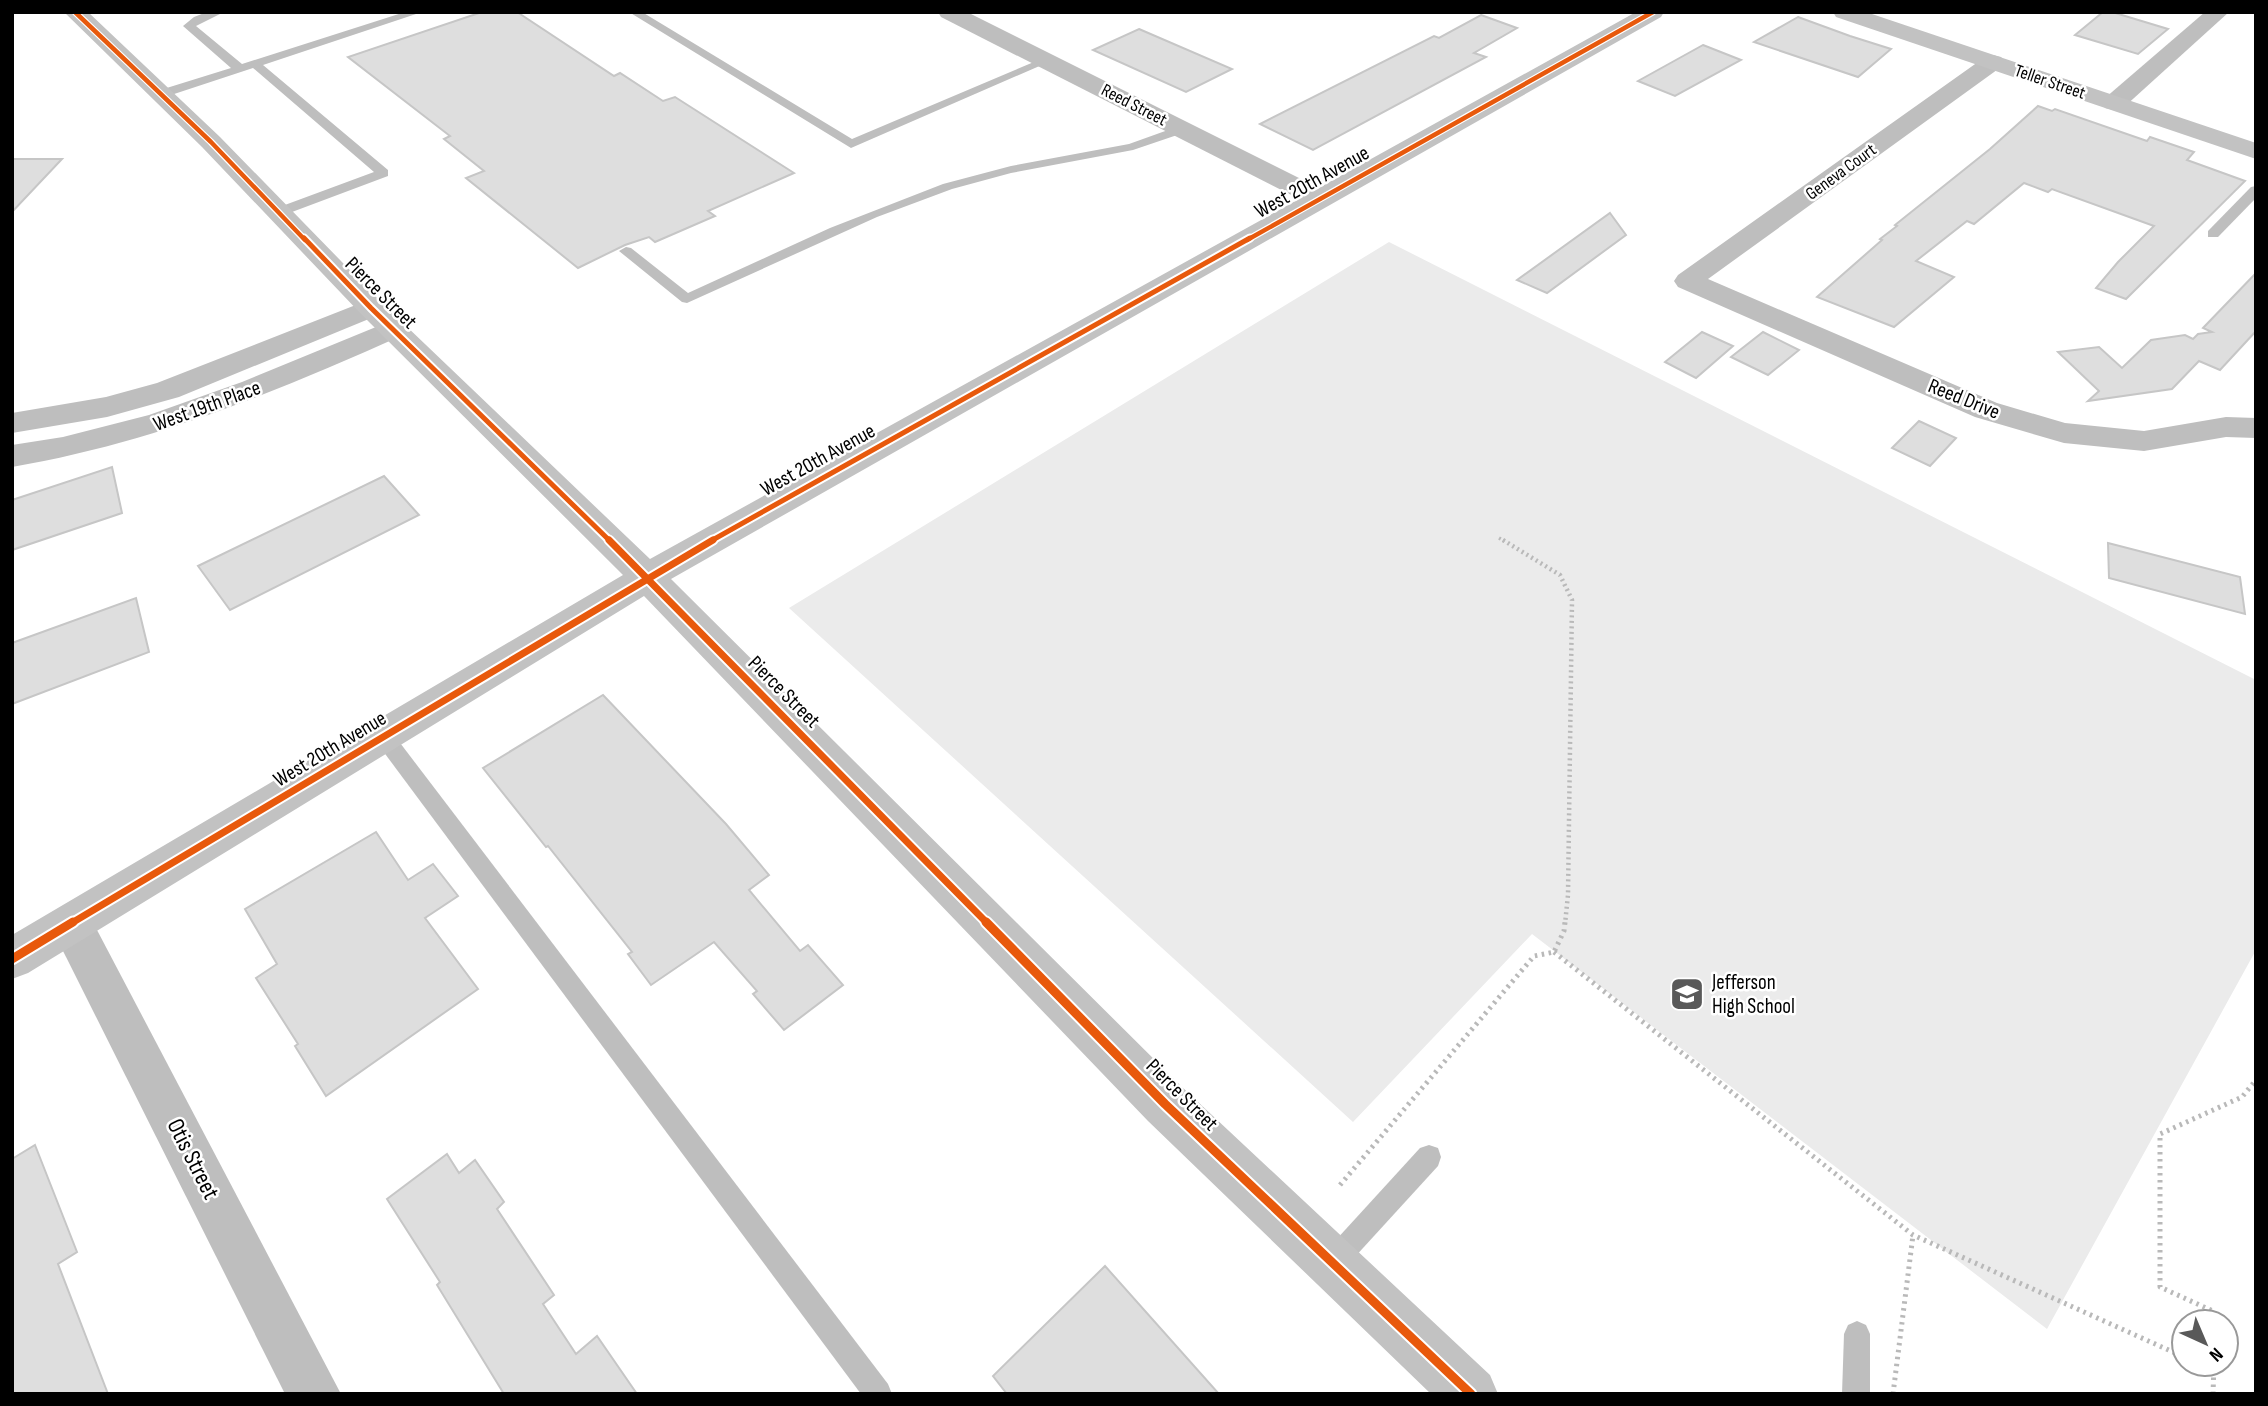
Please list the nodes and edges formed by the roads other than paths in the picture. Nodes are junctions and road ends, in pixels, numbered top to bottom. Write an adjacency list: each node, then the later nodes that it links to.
1 (75, 12): 13 (street, Pierce Street)
2 (219, 12): 12 (lane)
3 (417, 12): 11 (lane)
4 (634, 12): 9 (lane)
5 (949, 12): 9 (street, Reed Street)
6 (1653, 12): 18 (street, West 20th Avenue)
7 (1844, 12): 10 (street, Teller Street)
8 (2218, 12): 14 (street)
9 (1045, 61): 15 (street, Reed Street)
10 (1993, 62): 14 (street, Teller Street); 22 (street, Geneva Court)
11 (255, 64): 12 (lane); 19 (lane)
12 (240, 69): 13 (lane)
13 (161, 94): 19 (street, Pierce Street)
14 (2114, 103): 16 (street, Teller Street)
15 (1182, 130): 18 (street, Reed Street); 21 (lane)
16 (2256, 151)
17 (2256, 190): 20 (lane)
18 (1318, 198): 27 (street, West 20th Avenue)
19 (279, 212): 23 (street, Pierce Street)
20 (2213, 234)
21 (626, 251)
22 (1688, 281): 25 (street, Reed Drive)
23 (382, 319): 24 (street, West 19th Place); 26 (street, West 19th Place); 27 (street, Pierce Street)
24 (12, 423)
25 (2256, 428)
26 (12, 456)
27 (647, 577): 28 (street, West 20th Avenue); 32 (street, Pierce Street)
28 (384, 737): 29 (street, West 20th Avenue); 35 (lane)
29 (72, 925): 30 (street, West 20th Avenue); 34 (street, Otis Street)
30 (12, 959)
31 (1429, 1157): 32 (lane)
32 (1332, 1264): 36 (street, Pierce Street)
33 (1857, 1334): 37 (lane)
34 (314, 1394)
35 (878, 1394)
36 (1471, 1394)
37 (1856, 1394)

